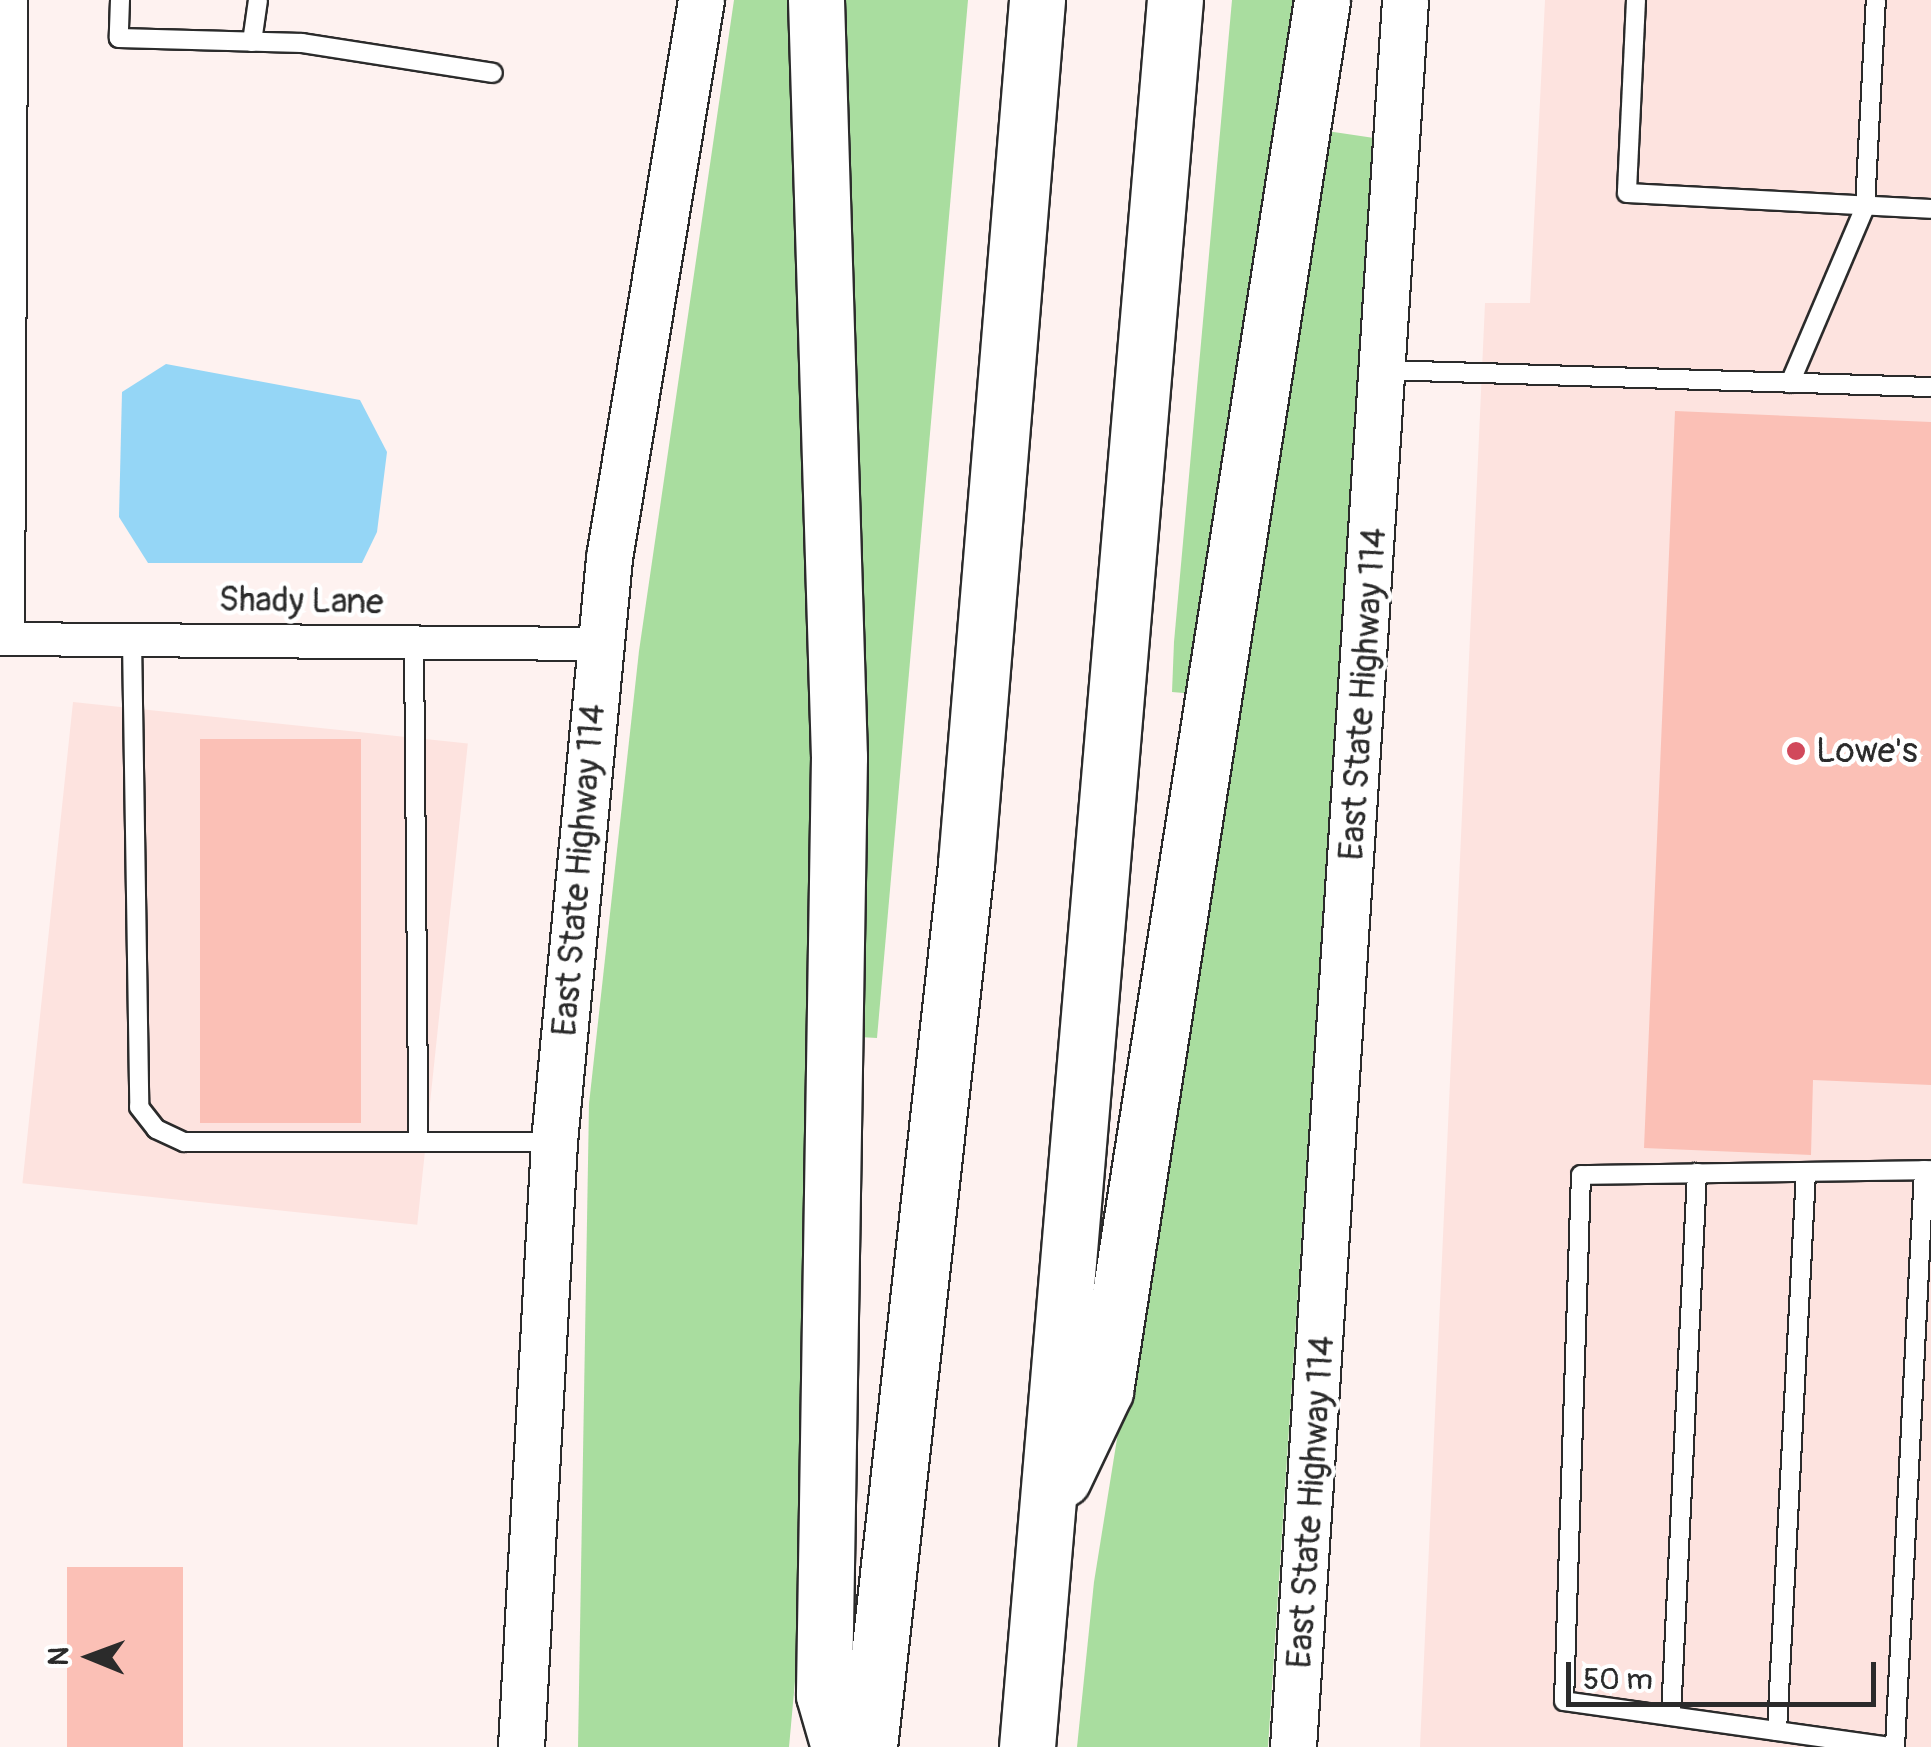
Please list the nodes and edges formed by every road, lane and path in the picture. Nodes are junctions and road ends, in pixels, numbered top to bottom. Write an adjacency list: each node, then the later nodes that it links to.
1 (11, 0): 19 (street)
2 (120, 0): 12 (lane)
3 (258, 0): 12 (lane)
4 (701, 0): 22 (main road, East State Highway 114)
5 (816, 0): 32 (highway)
6 (1037, 0): 33 (highway)
7 (1175, 0): 28 (highway)
8 (1322, 0): 28 (highway)
9 (1406, 0): 16 (main road, East State Highway 114)
10 (1636, 0): 14 (lane)
11 (1876, 0): 14 (lane)
12 (252, 42): 13 (lane)
13 (493, 73)
14 (1865, 207): 15 (lane); 17 (lane)
15 (1931, 209)
16 (1383, 370): 17 (lane); 35 (main road, East State Highway 114)
17 (1790, 383): 18 (lane)
18 (1931, 388)
19 (4, 639): 20 (street, Shady Lane)
20 (132, 640): 21 (street, Shady Lane); 23 (lane)
21 (414, 642): 22 (street, Shady Lane); 23 (lane)
22 (600, 644): 24 (main road, East State Highway 114)
23 (418, 1142): 24 (lane)
24 (554, 1142): 31 (main road, East State Highway 114)
25 (1927, 1170): 26 (lane); 36 (lane)
26 (1806, 1172): 27 (lane); 30 (lane)
27 (1696, 1173): 29 (lane); 29 (lane)
28 (1049, 1509): 34 (highway)
29 (1671, 1716): 30 (lane)
30 (1776, 1731): 36 (lane)
31 (521, 1747)
32 (839, 1747)
33 (869, 1747)
34 (1026, 1747)
35 (1293, 1747)
36 (1893, 1747)

